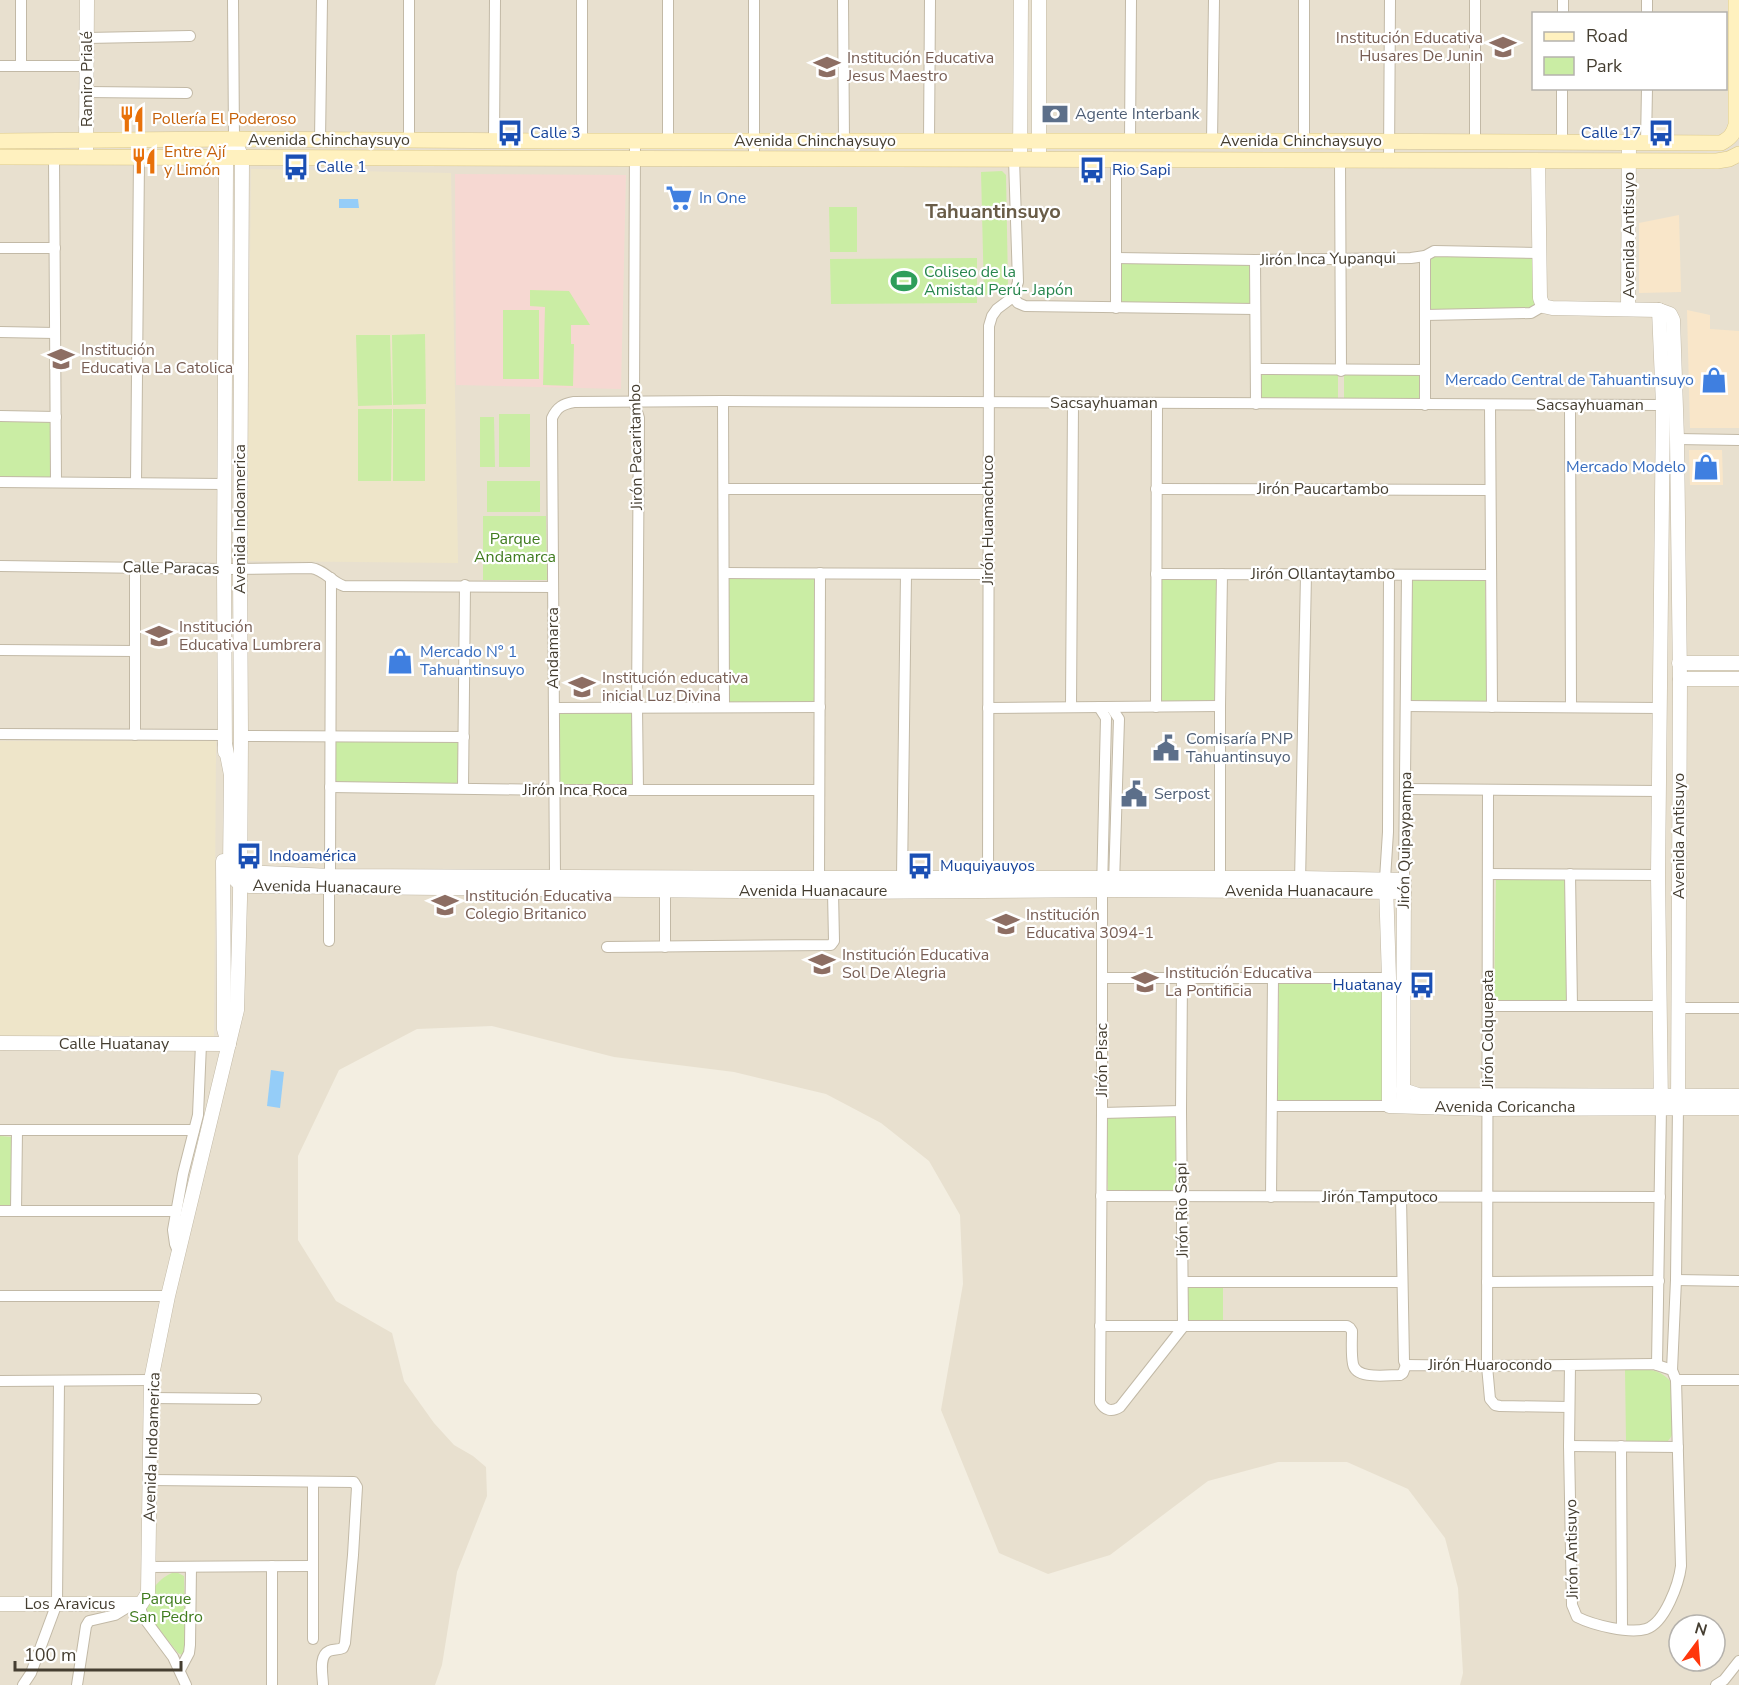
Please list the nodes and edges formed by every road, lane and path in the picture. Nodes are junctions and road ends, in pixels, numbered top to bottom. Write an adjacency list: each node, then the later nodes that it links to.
1 (21, 0): 23 (street)
2 (87, 0): 21 (street, Ramiro Prialé)
3 (233, 0): 29 (street, Avenida Indoamerica)
4 (322, 0): 30 (street)
5 (409, 0): 31 (street)
6 (495, 0): 32 (street)
7 (582, 0): 35 (street)
8 (668, 0): 37 (street)
9 (754, 0): 38 (street)
10 (843, 0): 39 (street)
11 (930, 0): 40 (street)
12 (1021, 0): 41 (street)
13 (1039, 0): 42 (street)
14 (1131, 0): 43 (street)
15 (1214, 0): 44 (street)
16 (1304, 0): 45 (street)
17 (1390, 0): 46 (street)
18 (1475, 0): 47 (street)
19 (1737, 0): 50 (main road)
20 (190, 36): 21 (street)
21 (87, 38): 24 (street, Ramiro Prialé)
22 (0, 66): 23 (street)
23 (21, 66): 24 (street)
24 (87, 66): 27 (street, Ramiro Prialé)
25 (1562, 90): 48 (street)
26 (1647, 90): 50 (street)
27 (87, 92): 28 (street); 34 (street, Ramiro Prialé)
28 (187, 93)
29 (234, 139): 30 (main road, Avenida Chinchaysuyo); 34 (main road, Avenida Chinchaysuyo); 56 (street, Avenida Indoamerica); 57 (street, Avenida Indoamerica)
30 (320, 140): 31 (main road, Avenida Chinchaysuyo)
31 (409, 140): 32 (main road, Avenida Chinchaysuyo)
32 (494, 140): 35 (main road, Avenida Chinchaysuyo)
33 (0, 141): 34 (main road, Avenida Chinchaysuyo)
34 (86, 141): 53 (street, Ramiro Prialé)
35 (582, 141): 36 (main road, Avenida Chinchaysuyo)
36 (635, 141): 37 (main road, Avenida Chinchaysuyo); 58 (street, Jirón Pacaritambo)
37 (668, 141): 38 (main road, Avenida Chinchaysuyo)
38 (754, 141): 39 (main road, Avenida Chinchaysuyo); 59 (street)
39 (844, 141): 40 (main road, Avenida Chinchaysuyo)
40 (929, 141): 41 (main road, Avenida Chinchaysuyo)
41 (1020, 141): 42 (main road, Avenida Chinchaysuyo); 60 (street)
42 (1039, 141): 43 (main road, Avenida Chinchaysuyo); 61 (street)
43 (1130, 141): 44 (main road, Avenida Chinchaysuyo)
44 (1212, 141): 45 (main road, Avenida Chinchaysuyo)
45 (1304, 141): 46 (main road, Avenida Chinchaysuyo)
46 (1389, 142): 47 (main road, Avenida Chinchaysuyo); 64 (street)
47 (1475, 142): 48 (main road, Avenida Chinchaysuyo)
48 (1562, 142): 49 (main road, Avenida Chinchaysuyo)
49 (1629, 142): 50 (main road); 66 (street, Avenida Antisuyo)
50 (1647, 142)
51 (1739, 154): 66 (main road, Avenida Antisuyo)
52 (54, 157): 53 (main road, Avenida Chinchaysuyo); 54 (main road, Avenida Chinchaysuyo); 68 (street)
53 (86, 157): 55 (main road, Avenida Chinchaysuyo)
54 (0, 158)
55 (139, 158): 56 (main road, Avenida Chinchaysuyo); 103 (street)
56 (226, 158): 57 (main road, Avenida Chinchaysuyo); 104 (street, Avenida Indoamerica)
57 (242, 158): 58 (main road, Avenida Chinchaysuyo); 112 (street, Avenida Indoamerica)
58 (635, 159): 59 (main road, Avenida Chinchaysuyo); 87 (street, Jirón Pacaritambo)
59 (754, 159): 60 (main road, Avenida Chinchaysuyo)
60 (1017, 159): 61 (main road, Avenida Chinchaysuyo); 74 (street)
61 (1039, 159): 62 (main road, Avenida Chinchaysuyo)
62 (1116, 160): 63 (main road, Avenida Chinchaysuyo); 71 (street)
63 (1340, 160): 64 (main road, Avenida Chinchaysuyo); 72 (street)
64 (1389, 160): 65 (main road, Avenida Chinchaysuyo)
65 (1538, 161): 66 (main road, Avenida Chinchaysuyo); 69 (street)
66 (1629, 161): 78 (street, Avenida Antisuyo)
67 (0, 248): 68 (street)
68 (55, 248): 82 (street)
69 (1539, 253): 70 (street, Jirón Inca Yupanqui); 75 (street)
70 (1425, 256): 72 (street, Jirón Inca Yupanqui); 80 (street)
71 (1116, 258): 73 (street, Jirón Inca Yupanqui); 76 (street)
72 (1341, 259): 73 (street, Jirón Inca Yupanqui); 84 (street)
73 (1255, 260): 77 (street)
74 (1013, 297): 76 (street); 88 (street, Jirón Huamachuco)
75 (1543, 306): 78 (street, Avenida Antisuyo); 80 (street)
76 (1116, 308): 77 (street)
77 (1255, 309): 83 (street)
78 (1628, 309): 79 (street, Avenida Antisuyo)
79 (1659, 310): 95 (street, Avenida Antisuyo); 99 (street, Avenida Antisuyo)
80 (1425, 315): 85 (street)
81 (0, 332): 82 (street)
82 (55, 333): 97 (street)
83 (1256, 369): 84 (street); 91 (street)
84 (1341, 370): 85 (street)
85 (1425, 370): 92 (street)
86 (723, 401): 87 (street, Sacsayhuaman); 88 (street, Sacsayhuaman); 105 (street)
87 (634, 402): 98 (street, Sacsayhuaman); 134 (street, Jirón Pacaritambo)
88 (988, 402): 89 (street, Sacsayhuaman); 106 (street, Jirón Huamachuco)
89 (1073, 403): 90 (street, Sacsayhuaman); 137 (street)
90 (1156, 403): 91 (street, Sacsayhuaman); 107 (street)
91 (1256, 404): 92 (street, Sacsayhuaman)
92 (1425, 405): 93 (street, Sacsayhuaman)
93 (1490, 405): 94 (street, Sacsayhuaman); 108 (street)
94 (1570, 405): 95 (street, Sacsayhuaman); 141 (street)
95 (1663, 405): 144 (street, Avenida Antisuyo)
96 (0, 416): 97 (street)
97 (56, 417): 102 (street)
98 (552, 418): 125 (street, Andamarca)
99 (1677, 440): 100 (street); 128 (street, Avenida Antisuyo)
100 (1739, 440)
101 (0, 482): 102 (street)
102 (56, 482): 103 (street)
103 (136, 483): 104 (street)
104 (224, 484): 111 (street, Avenida Indoamerica)
105 (724, 489): 106 (street); 113 (street)
106 (988, 489): 116 (street, Jirón Huamachuco)
107 (1156, 489): 108 (street, Jirón Paucartambo); 117 (street)
108 (1490, 490): 122 (street)
109 (0, 566): 110 (street, Calle Paracas)
110 (135, 568): 111 (street, Calle Paracas); 127 (street)
111 (224, 569): 112 (street, Calle Paracas); 150 (street, Avenida Indoamerica)
112 (240, 569): 123 (street, Calle Paracas); 147 (street, Avenida Indoamerica)
113 (724, 573): 114 (street); 135 (street)
114 (820, 573): 115 (street); 136 (street)
115 (906, 574): 116 (street); 164 (street)
116 (988, 574): 143 (street, Jirón Huamachuco)
117 (1156, 574): 118 (street, Jirón Ollantaytambo); 139 (street)
118 (1222, 574): 119 (street, Jirón Ollantaytambo); 132 (street)
119 (1306, 574): 120 (street, Jirón Ollantaytambo); 169 (street)
120 (1389, 574): 121 (street, Jirón Ollantaytambo); 170 (street, Avenida Huanacaure)
121 (1407, 575): 122 (street, Jirón Ollantaytambo); 133 (street, Jirón Quipaypampa)
122 (1491, 575): 140 (street)
123 (331, 578): 124 (street, Calle Paracas); 148 (street)
124 (465, 585): 125 (street, Calle Paracas); 149 (street)
125 (553, 587): 142 (street, Andamarca)
126 (0, 650): 127 (street)
127 (135, 651): 146 (street)
128 (1679, 663): 129 (street); 130 (street, Avenida Antisuyo)
129 (1739, 663)
130 (1680, 679): 131 (street); 184 (street, Avenida Antisuyo)
131 (1739, 679)
132 (1220, 706): 139 (street); 165 (street)
133 (1406, 706): 140 (street); 153 (street, Jirón Quipaypampa)
134 (637, 707): 135 (street); 142 (street); 155 (street, Jirón Pacaritambo)
135 (724, 707): 136 (street)
136 (820, 707): 156 (street)
137 (1071, 707): 138 (street); 143 (street)
138 (1105, 707): 139 (street); 168 (street, Jirón Pisac)
139 (1156, 707)
140 (1492, 707): 141 (street)
141 (1571, 707): 144 (street)
142 (554, 708): 154 (street, Andamarca)
143 (988, 708): 167 (street, Jirón Huamachuco)
144 (1660, 708): 158 (street, Avenida Antisuyo)
145 (0, 734): 146 (street)
146 (135, 735): 150 (street)
147 (241, 736): 148 (street); 163 (street, Avenida Indoamerica)
148 (330, 736): 149 (street); 151 (street)
149 (464, 737): 152 (street)
150 (225, 740): 163 (street); 188 (street, Avenida Indoamerica)
151 (330, 787): 152 (street, Jirón Inca Roca); 166 (street)
152 (464, 788): 154 (street, Jirón Inca Roca)
153 (1406, 789): 157 (street); 171 (street, Jirón Quipaypampa)
154 (555, 790): 155 (street, Jirón Inca Roca); 162 (street, Andamarca)
155 (638, 790): 156 (street, Jirón Inca Roca)
156 (819, 790): 172 (street)
157 (1488, 790): 158 (street); 159 (street, Jirón Colquepata)
158 (1660, 791): 161 (street, Avenida Antisuyo)
159 (1488, 874): 160 (street); 181 (street, Jirón Colquepata)
160 (1570, 874): 161 (street); 182 (street)
161 (1659, 874): 183 (street, Avenida Antisuyo)
162 (555, 877): 166 (street, Avenida Huanacaure); 172 (street, Avenida Huanacaure)
163 (240, 878): 166 (street, Avenida Huanacaure); 188 (street, Avenida Indoamerica)
164 (902, 878): 167 (street, Avenida Huanacaure); 172 (street, Avenida Huanacaure)
165 (1220, 878): 168 (street, Avenida Huanacaure); 169 (street, Avenida Huanacaure)
166 (329, 882): 173 (street, Avenida Huanacaure); 174 (street)
167 (988, 884): 168 (street, Avenida Huanacaure); 172 (street, Avenida Huanacaure)
168 (1108, 884): 169 (street, Avenida Huanacaure); 177 (street, Jirón Pisac)
169 (1300, 884): 170 (street, Avenida Huanacaure)
170 (1386, 885): 171 (street, Avenida Huanacaure); 180 (street, Jirón Quipaypampa)
171 (1404, 886): 189 (street, Jirón Quipaypampa)
172 (824, 887): 173 (street, Avenida Huanacaure); 176 (street)
173 (665, 889): 176 (street)
174 (329, 940)
175 (607, 947): 176 (street)
176 (665, 947)
177 (1102, 978): 178 (street); 198 (street, Jirón Pisac)
178 (1182, 978): 179 (street); 197 (street, Jirón Rio Sapi)
179 (1273, 978): 180 (street); 194 (street)
180 (1389, 978): 195 (street, Jirón Quipaypampa)
181 (1488, 1006): 182 (street); 192 (street, Jirón Colquepata)
182 (1572, 1006): 183 (street)
183 (1659, 1006): 193 (street, Avenida Antisuyo)
184 (1678, 1008): 185 (street); 191 (street, Avenida Antisuyo)
185 (1739, 1008)
186 (0, 1043): 187 (street, Calle Huatanay)
187 (201, 1044): 188 (street, Calle Huatanay); 201 (street, Avenida Indoamerica)
188 (229, 1044): 211 (street, Avenida Indoamerica)
189 (1403, 1090): 192 (street, Avenida Coricancha); 195 (street, Jirón Quipaypampa)
190 (1739, 1096): 191 (street, Avenida Coricancha)
191 (1678, 1101): 193 (street, Avenida Coricancha); 196 (street, Avenida Coricancha); 212 (street, Avenida Antisuyo)
192 (1488, 1102): 193 (street, Avenida Coricancha); 195 (street, Avenida Coricancha); 206 (street, Jirón Colquepata)
193 (1661, 1102): 207 (street, Avenida Antisuyo)
194 (1272, 1106): 195 (street, Avenida Coricancha); 204 (street)
195 (1396, 1106)
196 (1739, 1108)
197 (1181, 1111): 198 (street); 203 (street, Jirón Rio Sapi)
198 (1102, 1113): 202 (street, Jirón Pisac)
199 (0, 1130): 200 (street)
200 (16, 1130): 201 (street); 209 (street)
201 (194, 1130): 210 (street, Avenida Indoamerica)
202 (1101, 1196): 203 (street, Jirón Tamputoco); 220 (street, Jirón Pisac)
203 (1181, 1197): 204 (street, Jirón Tamputoco); 215 (street, Jirón Rio Sapi)
204 (1271, 1197): 205 (street, Jirón Tamputoco)
205 (1401, 1197): 206 (street, Jirón Tamputoco); 216 (street)
206 (1488, 1197): 207 (street, Jirón Tamputoco); 217 (street, Jirón Colquepata)
207 (1660, 1197): 213 (street, Avenida Antisuyo)
208 (0, 1211): 209 (street)
209 (16, 1211): 210 (street)
210 (175, 1211): 211 (street, Avenida Indoamerica)
211 (179, 1255): 219 (street, Avenida Indoamerica)
212 (1676, 1280): 214 (street); 226 (street, Avenida Antisuyo)
213 (1659, 1281): 217 (street); 224 (street, Avenida Antisuyo)
214 (1739, 1281)
215 (1183, 1282): 216 (street); 221 (street, Jirón Rio Sapi)
216 (1402, 1282): 222 (street)
217 (1487, 1282): 225 (street, Jirón Colquepata)
218 (0, 1296): 219 (street)
219 (168, 1296): 227 (street, Avenida Indoamerica)
220 (1100, 1326): 221 (street, Jirón Huarocondo); 221 (street, Jirón Pisac)
221 (1183, 1327): 222 (street, Jirón Huarocondo)
222 (1407, 1365): 225 (street, Jirón Huarocondo)
223 (1570, 1365): 224 (street, Jirón Huarocondo); 225 (street, Jirón Huarocondo); 233 (street, Jirón Antisuyo)
224 (1657, 1365): 226 (street, Jirón Huarocondo)
225 (1488, 1366): 233 (street, Jirón Colquepata)
226 (1674, 1375): 228 (street, Jirón Huarocondo); 236 (street, Jirón Antisuyo)
227 (151, 1380): 230 (street); 231 (street, Avenida Indoamerica)
228 (1739, 1380)
229 (0, 1381): 230 (street)
230 (59, 1381): 244 (street)
231 (151, 1398): 232 (street); 237 (street, Avenida Indoamerica)
232 (256, 1399)
233 (1569, 1407): 234 (street, Jirón Antisuyo)
234 (1569, 1446): 235 (street); 246 (street, Jirón Antisuyo)
235 (1622, 1446): 236 (street); 246 (street)
236 (1678, 1446): 246 (street, Jirón Antisuyo)
237 (150, 1480): 238 (street); 241 (street, Avenida Indoamerica)
238 (313, 1482): 240 (street); 255 (street)
239 (272, 1566): 240 (street); 242 (street); 254 (street)
240 (313, 1566): 247 (street)
241 (148, 1567): 242 (street); 245 (street, Avenida Indoamerica)
242 (191, 1567): 249 (street)
243 (0, 1604): 244 (street, Los Aravicus)
244 (57, 1604): 245 (street, Los Aravicus); 251 (street)
245 (137, 1604): 249 (street); 252 (street)
246 (1622, 1629)
247 (313, 1639)
248 (1739, 1661): 256 (street)
249 (180, 1670): 253 (street)
250 (18, 1685): 251 (street)
251 (23, 1685)
252 (77, 1685)
253 (186, 1685)
254 (272, 1685)
255 (323, 1685)
256 (1716, 1685)

